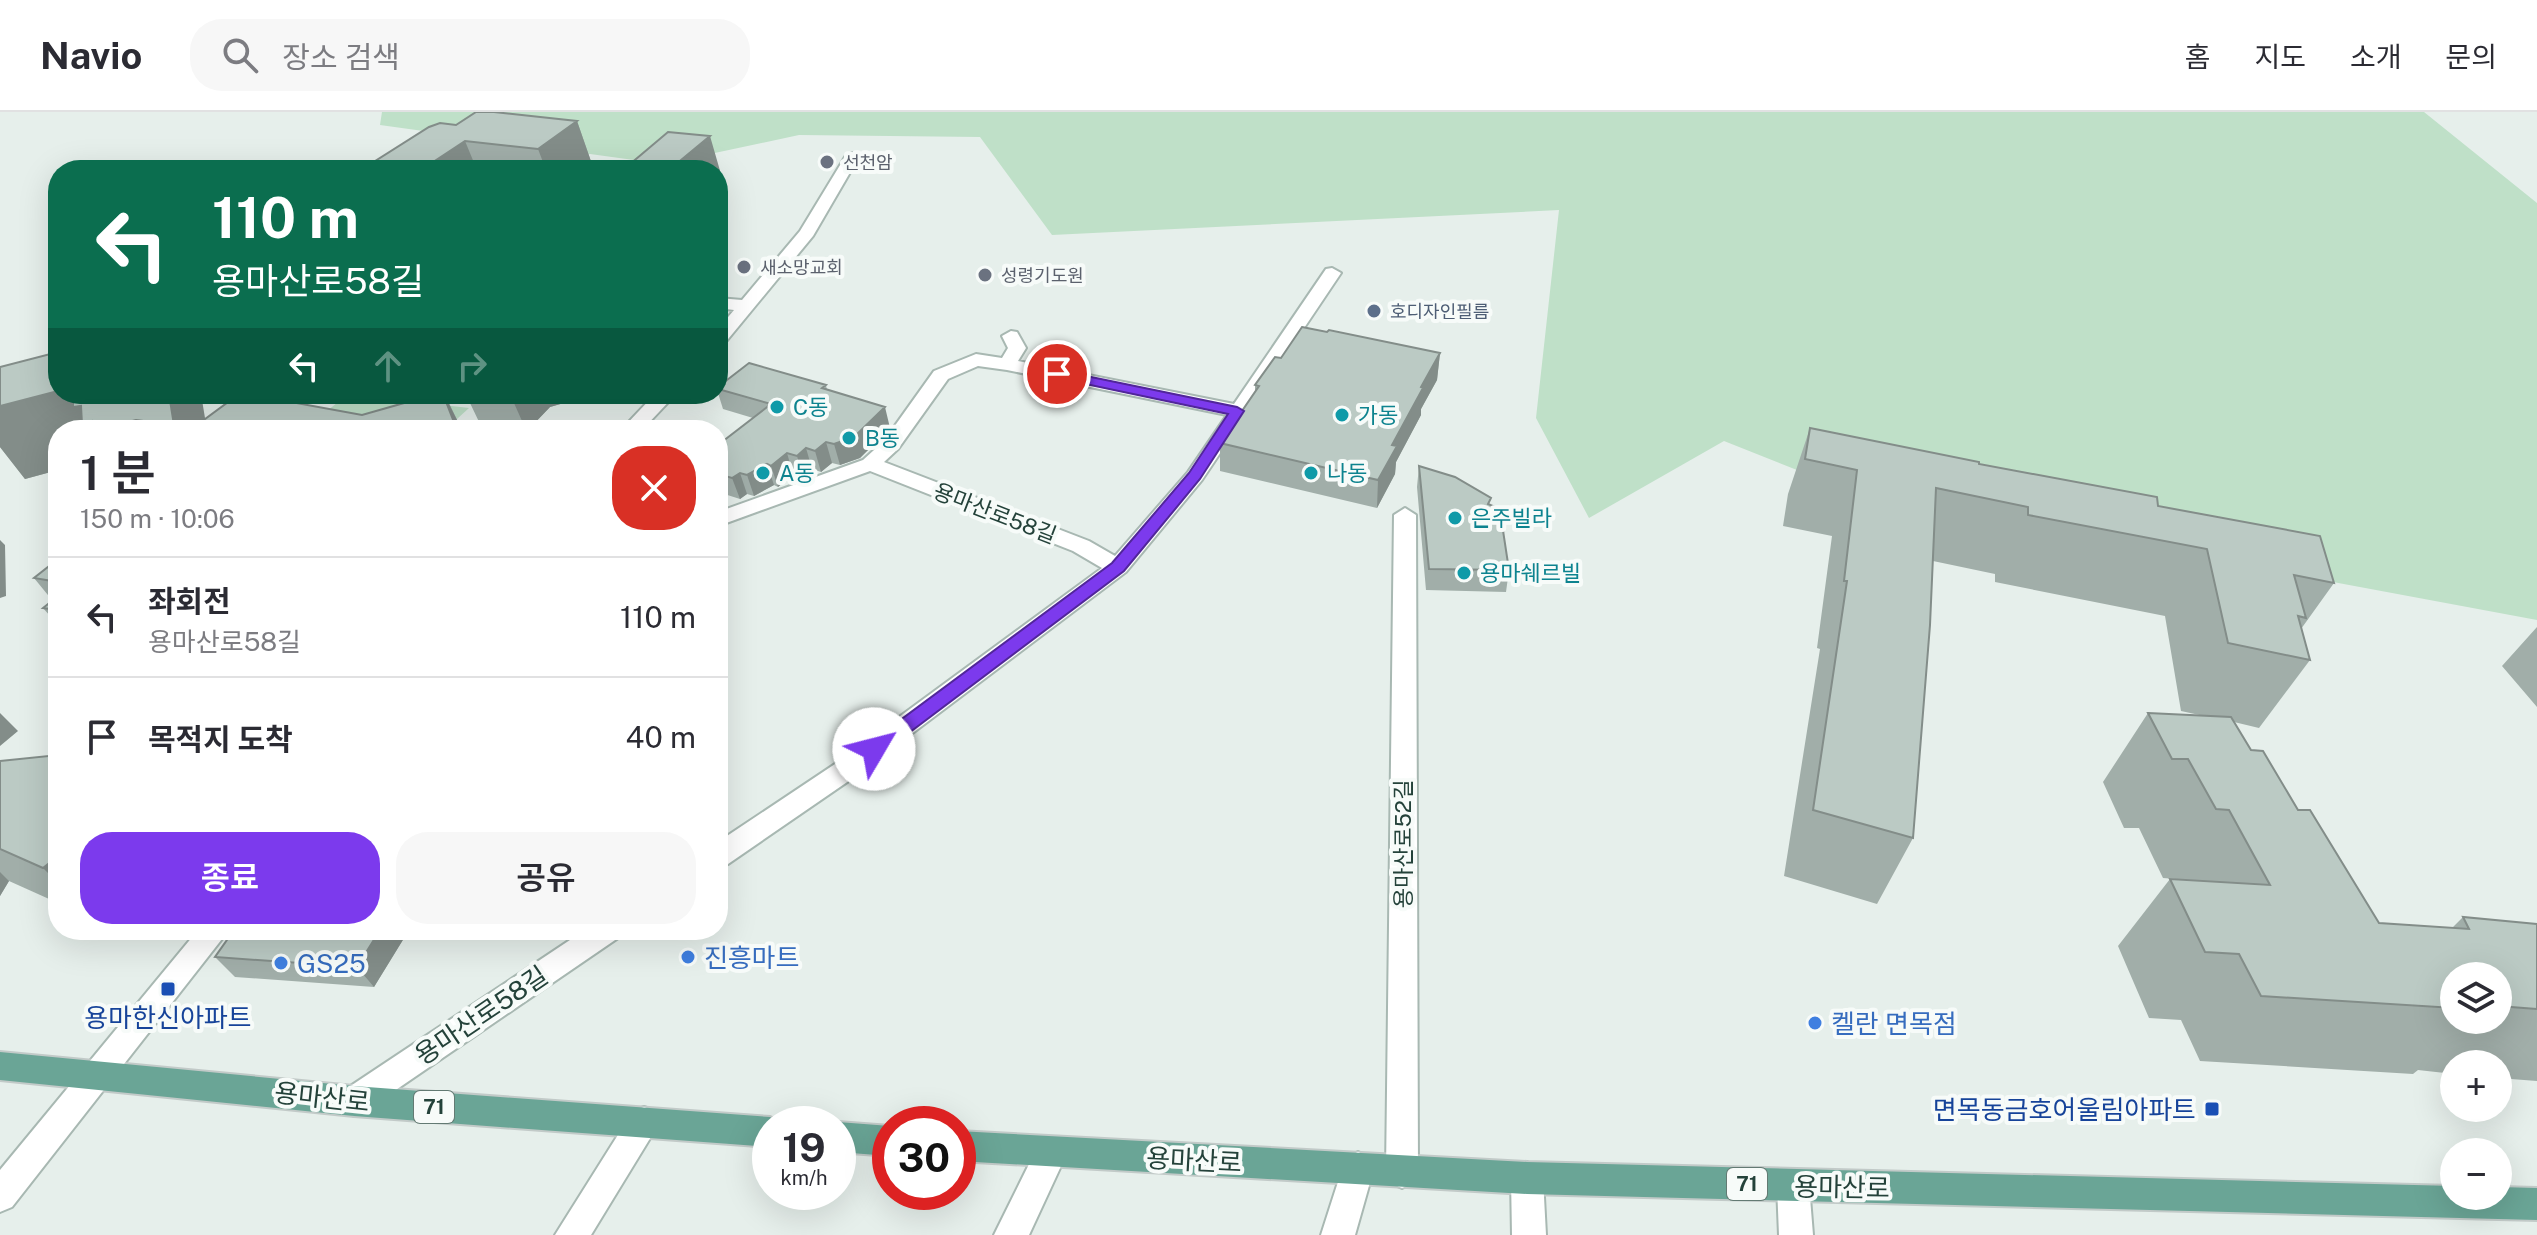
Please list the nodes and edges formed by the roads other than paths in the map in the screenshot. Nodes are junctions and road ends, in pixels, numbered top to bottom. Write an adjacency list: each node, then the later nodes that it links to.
1 (852, 157): 4 (street)
2 (1332, 273): 9 (street)
3 (728, 304): 4 (street)
4 (745, 306): 5 (street)
5 (728, 327)
6 (1011, 336): 7 (street)
7 (1007, 364): 9 (street); 11 (street)
8 (656, 404): 10 (street)
9 (1237, 411): 14 (street)
10 (641, 420)
11 (870, 464): 12 (street); 14 (street, 용마산로58길)
12 (728, 515)
13 (1405, 515): 26 (street, 용마산로52길)
14 (1118, 567): 15 (street)
15 (728, 849)
16 (207, 940): 19 (street)
17 (593, 940): 20 (street, 용마산로58길)
18 (0, 1066): 19 (main road, 용마산로 / 71)
19 (99, 1075): 20 (main road, 용마산로 / 71); 29 (street)
20 (354, 1101): 21 (main road, 용마산로 / 71)
21 (644, 1122): 22 (main road, 용마산로 / 71); 31 (street)
22 (752, 1131)
23 (976, 1147): 24 (main road, 용마산로 / 71)
24 (1051, 1153): 25 (main road, 용마산로 / 71); 32 (street)
25 (1358, 1168): 26 (main road, 용마산로 / 71); 33 (street)
26 (1402, 1172): 27 (main road, 용마산로 / 71)
27 (1527, 1178): 28 (main road, 용마산로 / 71); 34 (street)
28 (1793, 1185): 30 (main road, 용마산로 / 71); 35 (street)
29 (0, 1196)
30 (2537, 1204)
31 (572, 1235)
32 (1011, 1235)
33 (1338, 1235)
34 (1529, 1235)
35 (1796, 1235)

